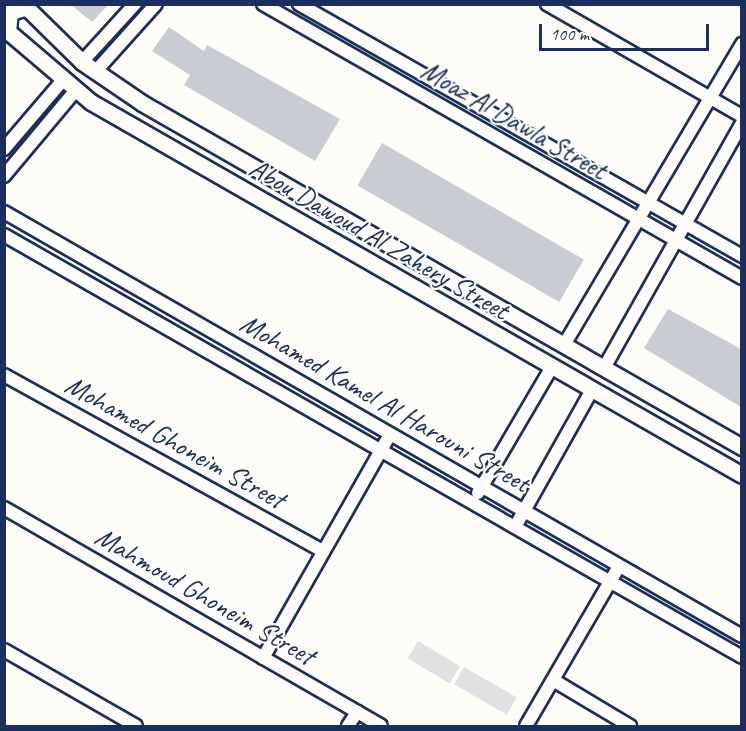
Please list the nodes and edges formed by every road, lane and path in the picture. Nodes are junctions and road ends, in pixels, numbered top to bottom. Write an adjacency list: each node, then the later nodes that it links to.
1 (135, 4): 9 (street)
2 (156, 4): 10 (street)
3 (300, 4): 20 (street, Moaz Al Dawla Street)
4 (547, 4): 13 (street)
5 (264, 5): 22 (street, Moaz Al Dawla Street)
6 (24, 6): 7 (street); 9 (street, Abou Dawoud Al Zahery Street)
7 (6, 29): 11 (street, Abou Dawoud Al Zahery Street)
8 (741, 44): 13 (street)
9 (82, 62): 10 (street, Abou Dawoud Al Zahery Street)
10 (95, 72): 17 (street, Abou Dawoud Al Zahery Street)
11 (62, 81): 12 (street, Abou Dawoud Al Zahery Street); 16 (street)
12 (75, 91): 18 (street); 19 (street, Abou Dawoud Al Zahery Street)
13 (710, 98): 14 (street); 20 (street)
14 (741, 116)
15 (741, 123): 23 (street)
16 (4, 149)
17 (266, 174): 19 (street); 28 (street, Abou Dawoud Al Zahery Street)
18 (4, 176)
19 (253, 196): 29 (street, Abou Dawoud Al Zahery Street)
20 (648, 203): 22 (street); 23 (street, Moaz Al Dawla Street)
21 (4, 212): 33 (street, Mohamed Kamel Al Harouni Street)
22 (639, 219): 25 (street, Moaz Al Dawla Street); 28 (street)
23 (685, 224): 25 (street); 26 (street, Moaz Al Dawla Street)
24 (4, 235): 35 (street, Mohamed Kamel Al Harouni Street)
25 (676, 240): 27 (street, Moaz Al Dawla Street); 30 (street)
26 (741, 256)
27 (741, 278)
28 (564, 345): 30 (street, Abou Dawoud Al Zahery Street)
29 (552, 367): 32 (street, Abou Dawoud Al Zahery Street); 37 (street)
30 (604, 368): 34 (street, Abou Dawoud Al Zahery Street)
31 (4, 375): 42 (street, Mohamed Ghoneim Street)
32 (592, 390): 36 (street, Abou Dawoud Al Zahery Street); 40 (street)
33 (390, 434): 35 (street); 37 (street, Mohamed Kamel Al Harouni Street)
34 (741, 447)
35 (380, 450): 38 (street, Mohamed Kamel Al Harouni Street); 42 (street)
36 (741, 475)
37 (481, 486): 38 (street); 40 (street, Mohamed Kamel Al Harouni Street)
38 (472, 502): 41 (street, Mohamed Kamel Al Harouni Street)
39 (4, 508): 48 (street, Mahmoud Ghoneim Street)
40 (524, 511): 41 (street); 43 (street, Mohamed Kamel Al Harouni Street)
41 (515, 527): 44 (street, Mohamed Kamel Al Harouni Street)
42 (323, 551): 48 (street)
43 (619, 566): 44 (street); 45 (street, Mohamed Kamel Al Harouni Street)
44 (610, 582): 47 (street, Mohamed Kamel Al Harouni Street); 49 (street)
45 (741, 636)
46 (4, 650): 51 (street)
47 (741, 657)
48 (263, 658): 50 (street, Mahmoud Ghoneim Street)
49 (553, 680): 54 (street); 55 (street)
50 (357, 712): 52 (street); 53 (street, Mahmoud Ghoneim Street)
51 (136, 726)
52 (348, 726)
53 (381, 726)
54 (526, 726)
55 (630, 726)

